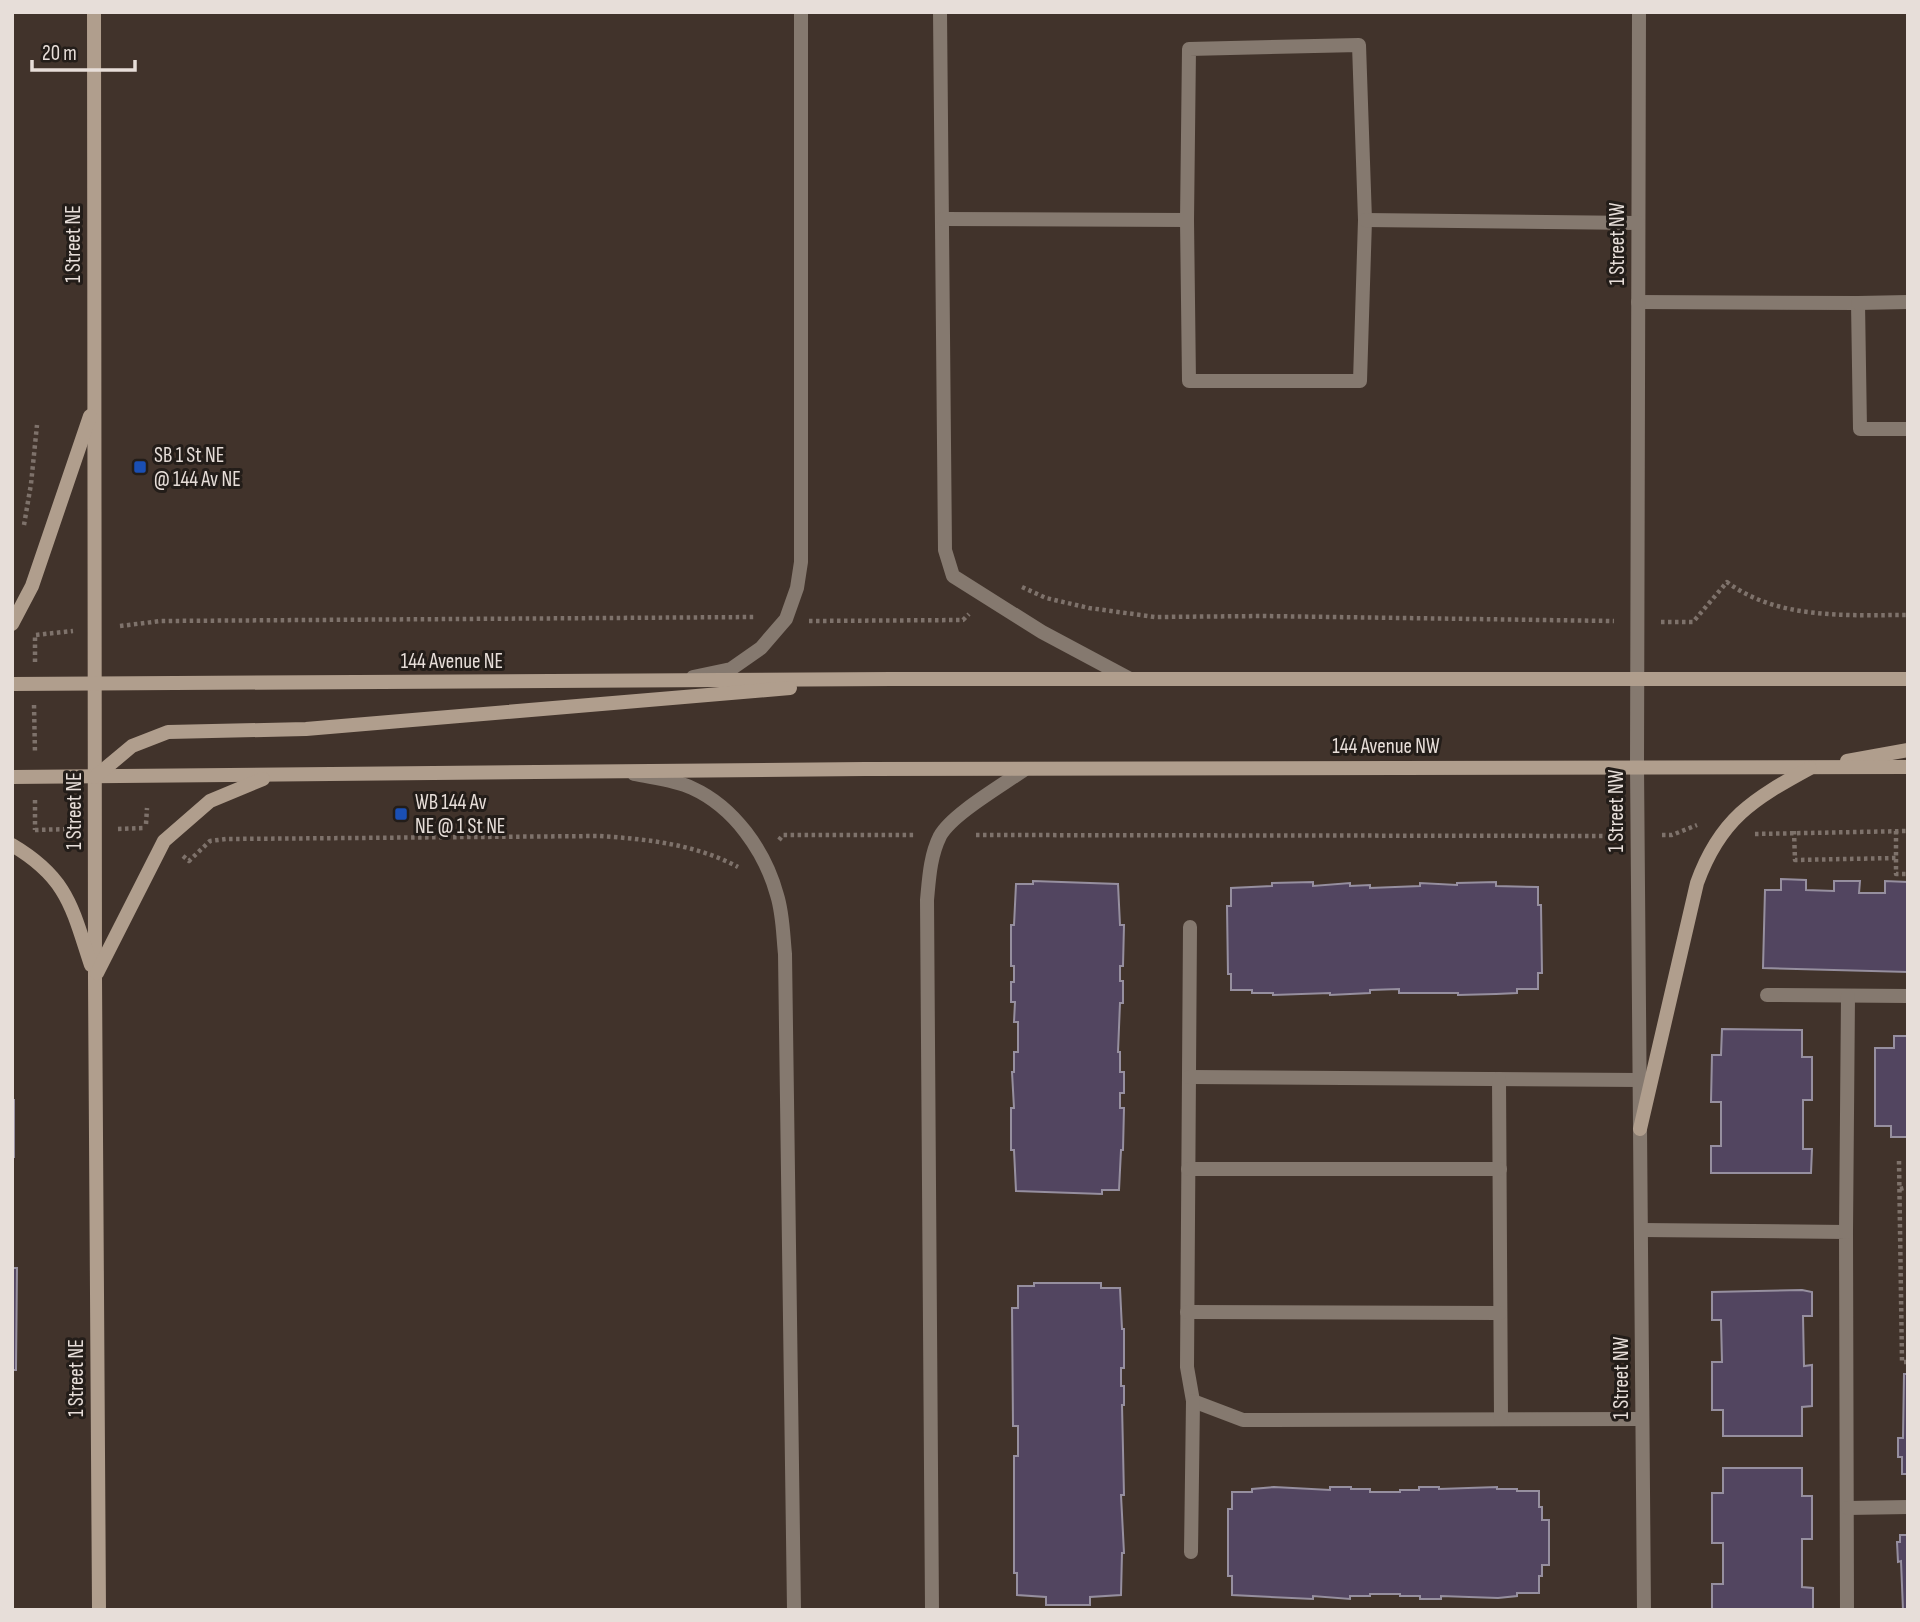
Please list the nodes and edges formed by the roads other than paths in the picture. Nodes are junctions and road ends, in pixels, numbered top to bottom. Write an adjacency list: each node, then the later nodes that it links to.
1 (94, 12): 12 (main road, 1 Street NE)
2 (801, 12): 19 (street)
3 (940, 12): 5 (street)
4 (1639, 12): 8 (street, 1 Street NW)
5 (943, 219): 6 (street); 16 (street)
6 (1187, 220): 7 (street); 7 (street)
7 (1365, 220): 8 (street)
8 (1638, 223): 9 (street, 1 Street NW)
9 (1638, 302): 11 (street); 17 (street, 1 Street NW)
10 (1908, 302): 11 (street)
11 (1858, 303): 13 (street)
12 (94, 404): 14 (main road); 20 (main road, 1 Street NE)
13 (1908, 429)
14 (12, 624)
15 (892, 679): 16 (main road); 19 (main road, 144 Avenue NE); 30 (main road)
16 (1130, 679): 17 (main road)
17 (1637, 679): 18 (main road); 23 (street, 1 Street NW)
18 (1908, 679)
19 (673, 680): 20 (main road, 144 Avenue NE)
20 (95, 683): 21 (main road, 144 Avenue NE); 30 (main road, 1 Street NE)
21 (12, 684)
22 (1908, 750): 24 (main road)
23 (1637, 766): 24 (main road, 144 Avenue NW); 26 (main road, 144 Avenue NW); 39 (street, 1 Street NW)
24 (1811, 767): 25 (main road, 144 Avenue NW); 40 (main road)
25 (1908, 767)
26 (1025, 769): 27 (main road, 144 Avenue NW); 55 (street)
27 (626, 772): 28 (main road); 54 (street)
28 (274, 775): 30 (main road); 33 (main road)
29 (12, 777): 30 (main road)
30 (95, 777): 33 (main road, 1 Street NE)
31 (12, 845): 33 (main road)
32 (1189, 927): 37 (street)
33 (95, 978): 53 (main road, 1 Street NE)
34 (1767, 995): 35 (street)
35 (1848, 996): 36 (street); 44 (street)
36 (1908, 996)
37 (1189, 1077): 38 (street); 41 (street)
38 (1499, 1079): 39 (street); 42 (street)
39 (1639, 1080): 40 (street, 1 Street NW)
40 (1640, 1129): 43 (street, 1 Street NW)
41 (1188, 1169): 42 (street); 45 (street)
42 (1500, 1169): 46 (street)
43 (1642, 1230): 44 (street); 49 (street, 1 Street NW)
44 (1846, 1232): 51 (street)
45 (1187, 1312): 46 (street); 47 (street)
46 (1500, 1313): 48 (street)
47 (1193, 1401): 48 (street); 52 (street)
48 (1501, 1419): 49 (street)
49 (1642, 1419): 56 (street, 1 Street NW)
50 (1908, 1507): 51 (street)
51 (1848, 1508): 57 (street)
52 (1191, 1552)
53 (99, 1610)
54 (794, 1610)
55 (932, 1610)
56 (1644, 1610)
57 (1847, 1610)

